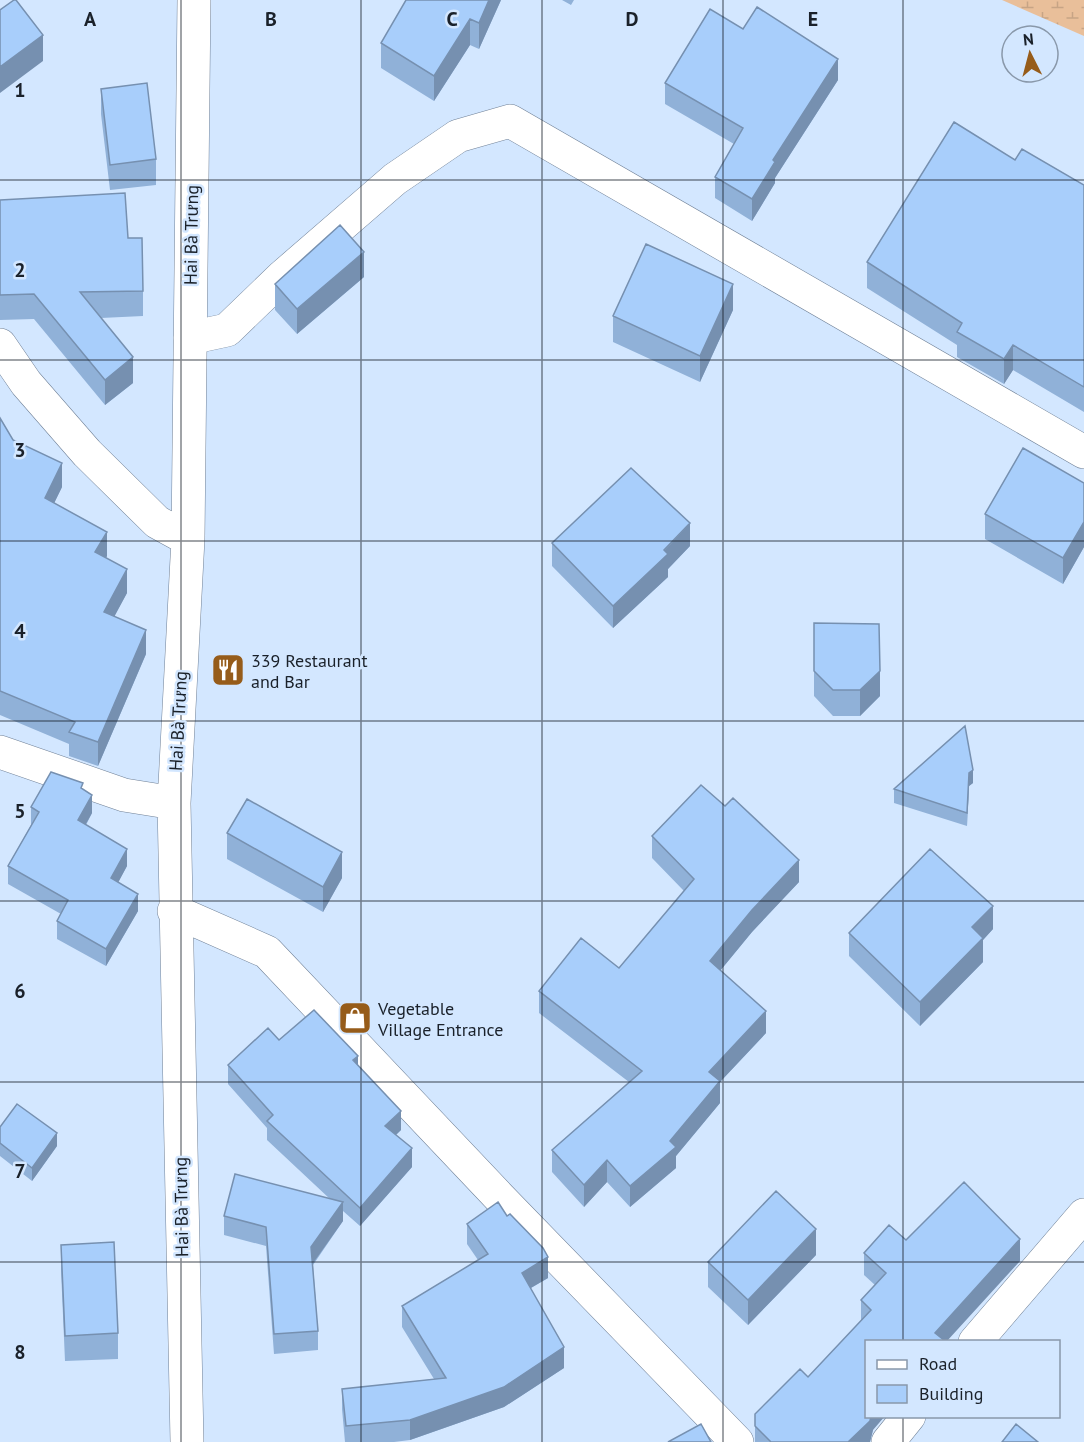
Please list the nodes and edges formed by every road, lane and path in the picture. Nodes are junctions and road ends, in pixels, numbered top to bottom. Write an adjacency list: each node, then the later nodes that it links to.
1 (194, 0): 2 (street, Hai Bà Trưng)
2 (190, 338): 4 (street); 5 (street, Hai Bà Trưng)
3 (0, 345): 5 (street)
4 (1084, 452)
5 (188, 539): 7 (street, Hai Bà Trưng)
6 (0, 752): 7 (street)
7 (174, 803): 8 (street, Hai Bà Trưng)
8 (174, 911): 12 (street, Hai Bà Trưng); 13 (street)
9 (1084, 1215): 10 (street)
10 (976, 1340)
11 (907, 1418): 14 (street)
12 (187, 1442)
13 (737, 1442)
14 (888, 1442)

